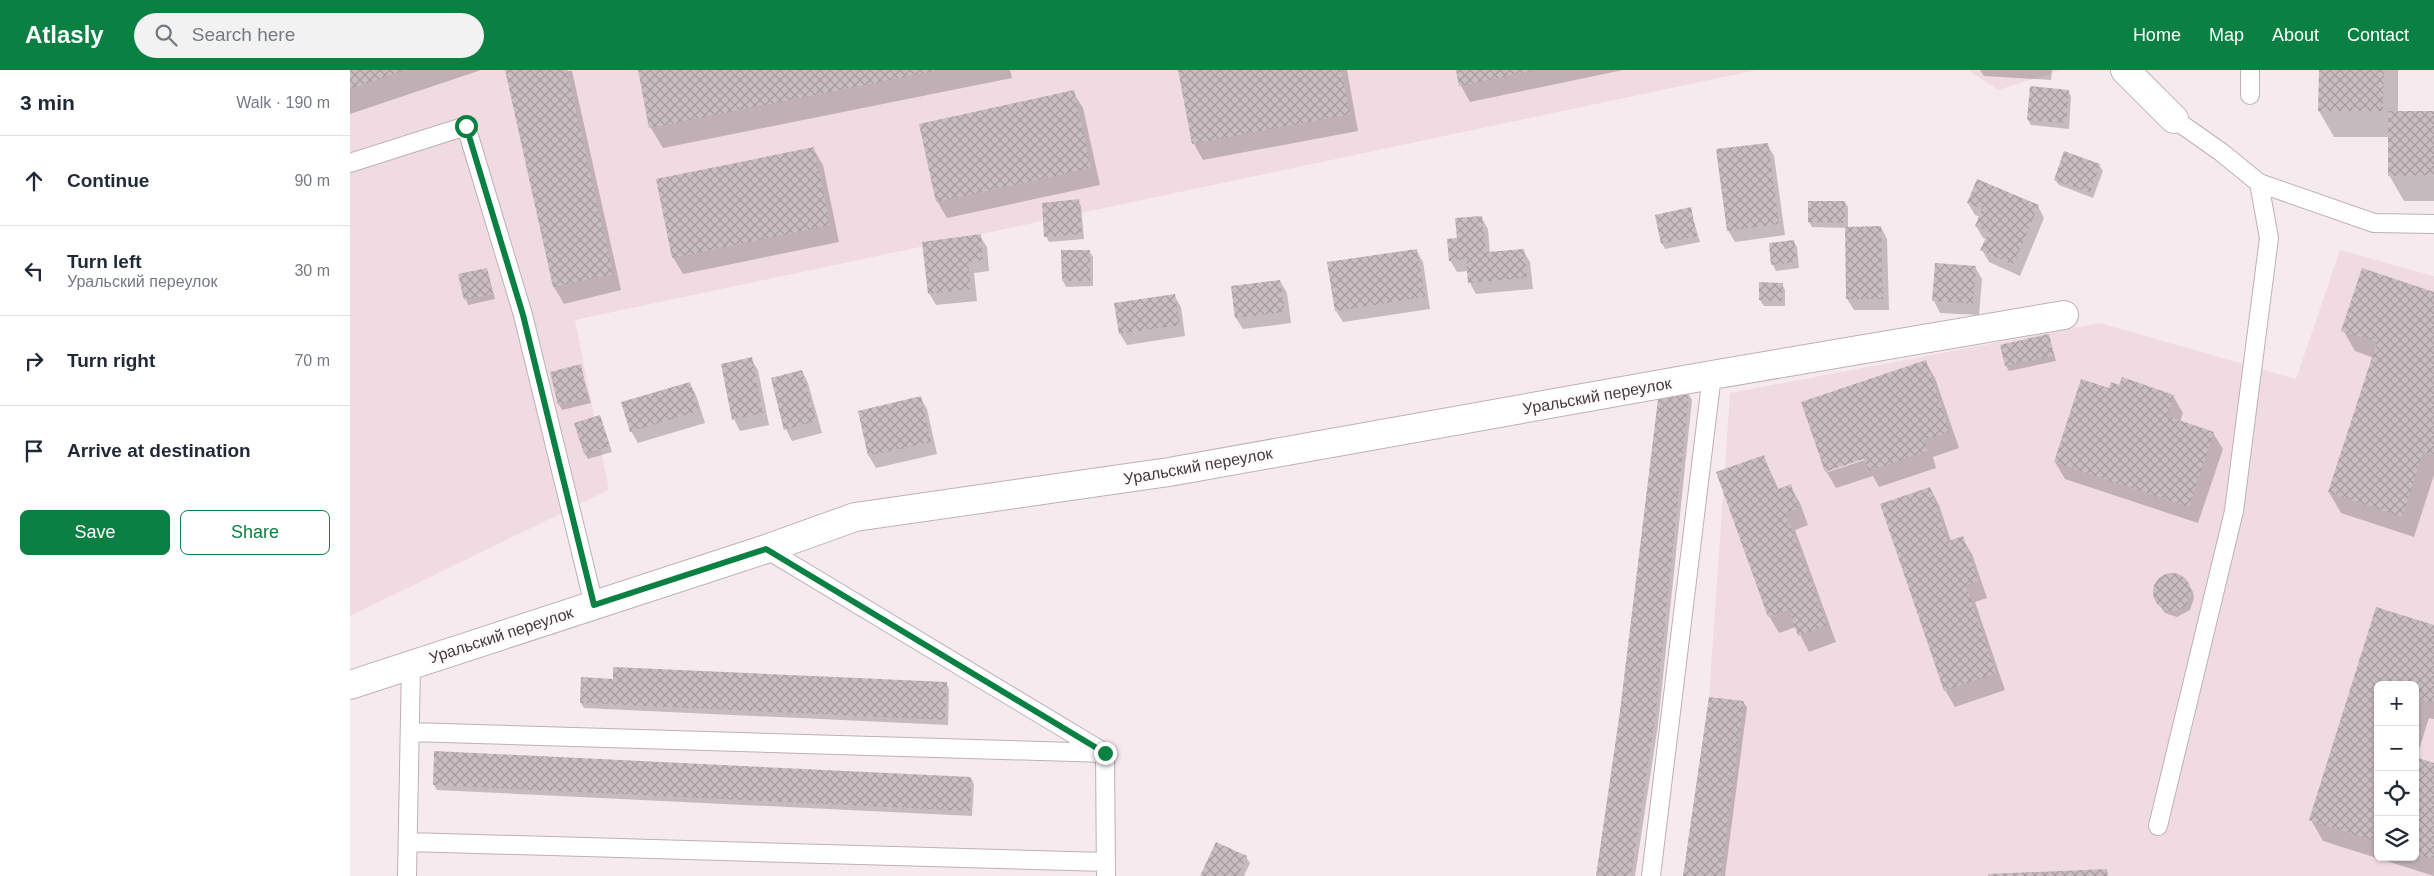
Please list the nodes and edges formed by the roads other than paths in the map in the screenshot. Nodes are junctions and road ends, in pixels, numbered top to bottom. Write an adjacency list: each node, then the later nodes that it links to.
1 (2126, 70): 4 (street)
2 (2250, 70): 3 (lane)
3 (2250, 95)
4 (2174, 119): 6 (lane)
5 (350, 163): 11 (lane)
6 (2259, 183): 7 (lane); 16 (lane)
7 (2434, 224)
8 (2064, 315): 9 (street, Уральский переулок)
9 (1712, 374): 10 (street, Уральский переулок); 20 (lane)
10 (766, 549): 11 (street, Уральский переулок); 15 (lane)
11 (594, 605): 12 (street, Уральский переулок)
12 (411, 664): 13 (street, Уральский переулок); 14 (lane)
13 (350, 685)
14 (410, 732): 15 (lane); 17 (lane)
15 (1105, 753): 18 (lane)
16 (2158, 826)
17 (408, 842): 18 (lane); 19 (lane)
18 (1106, 869)
19 (407, 876)
20 (1651, 876)

